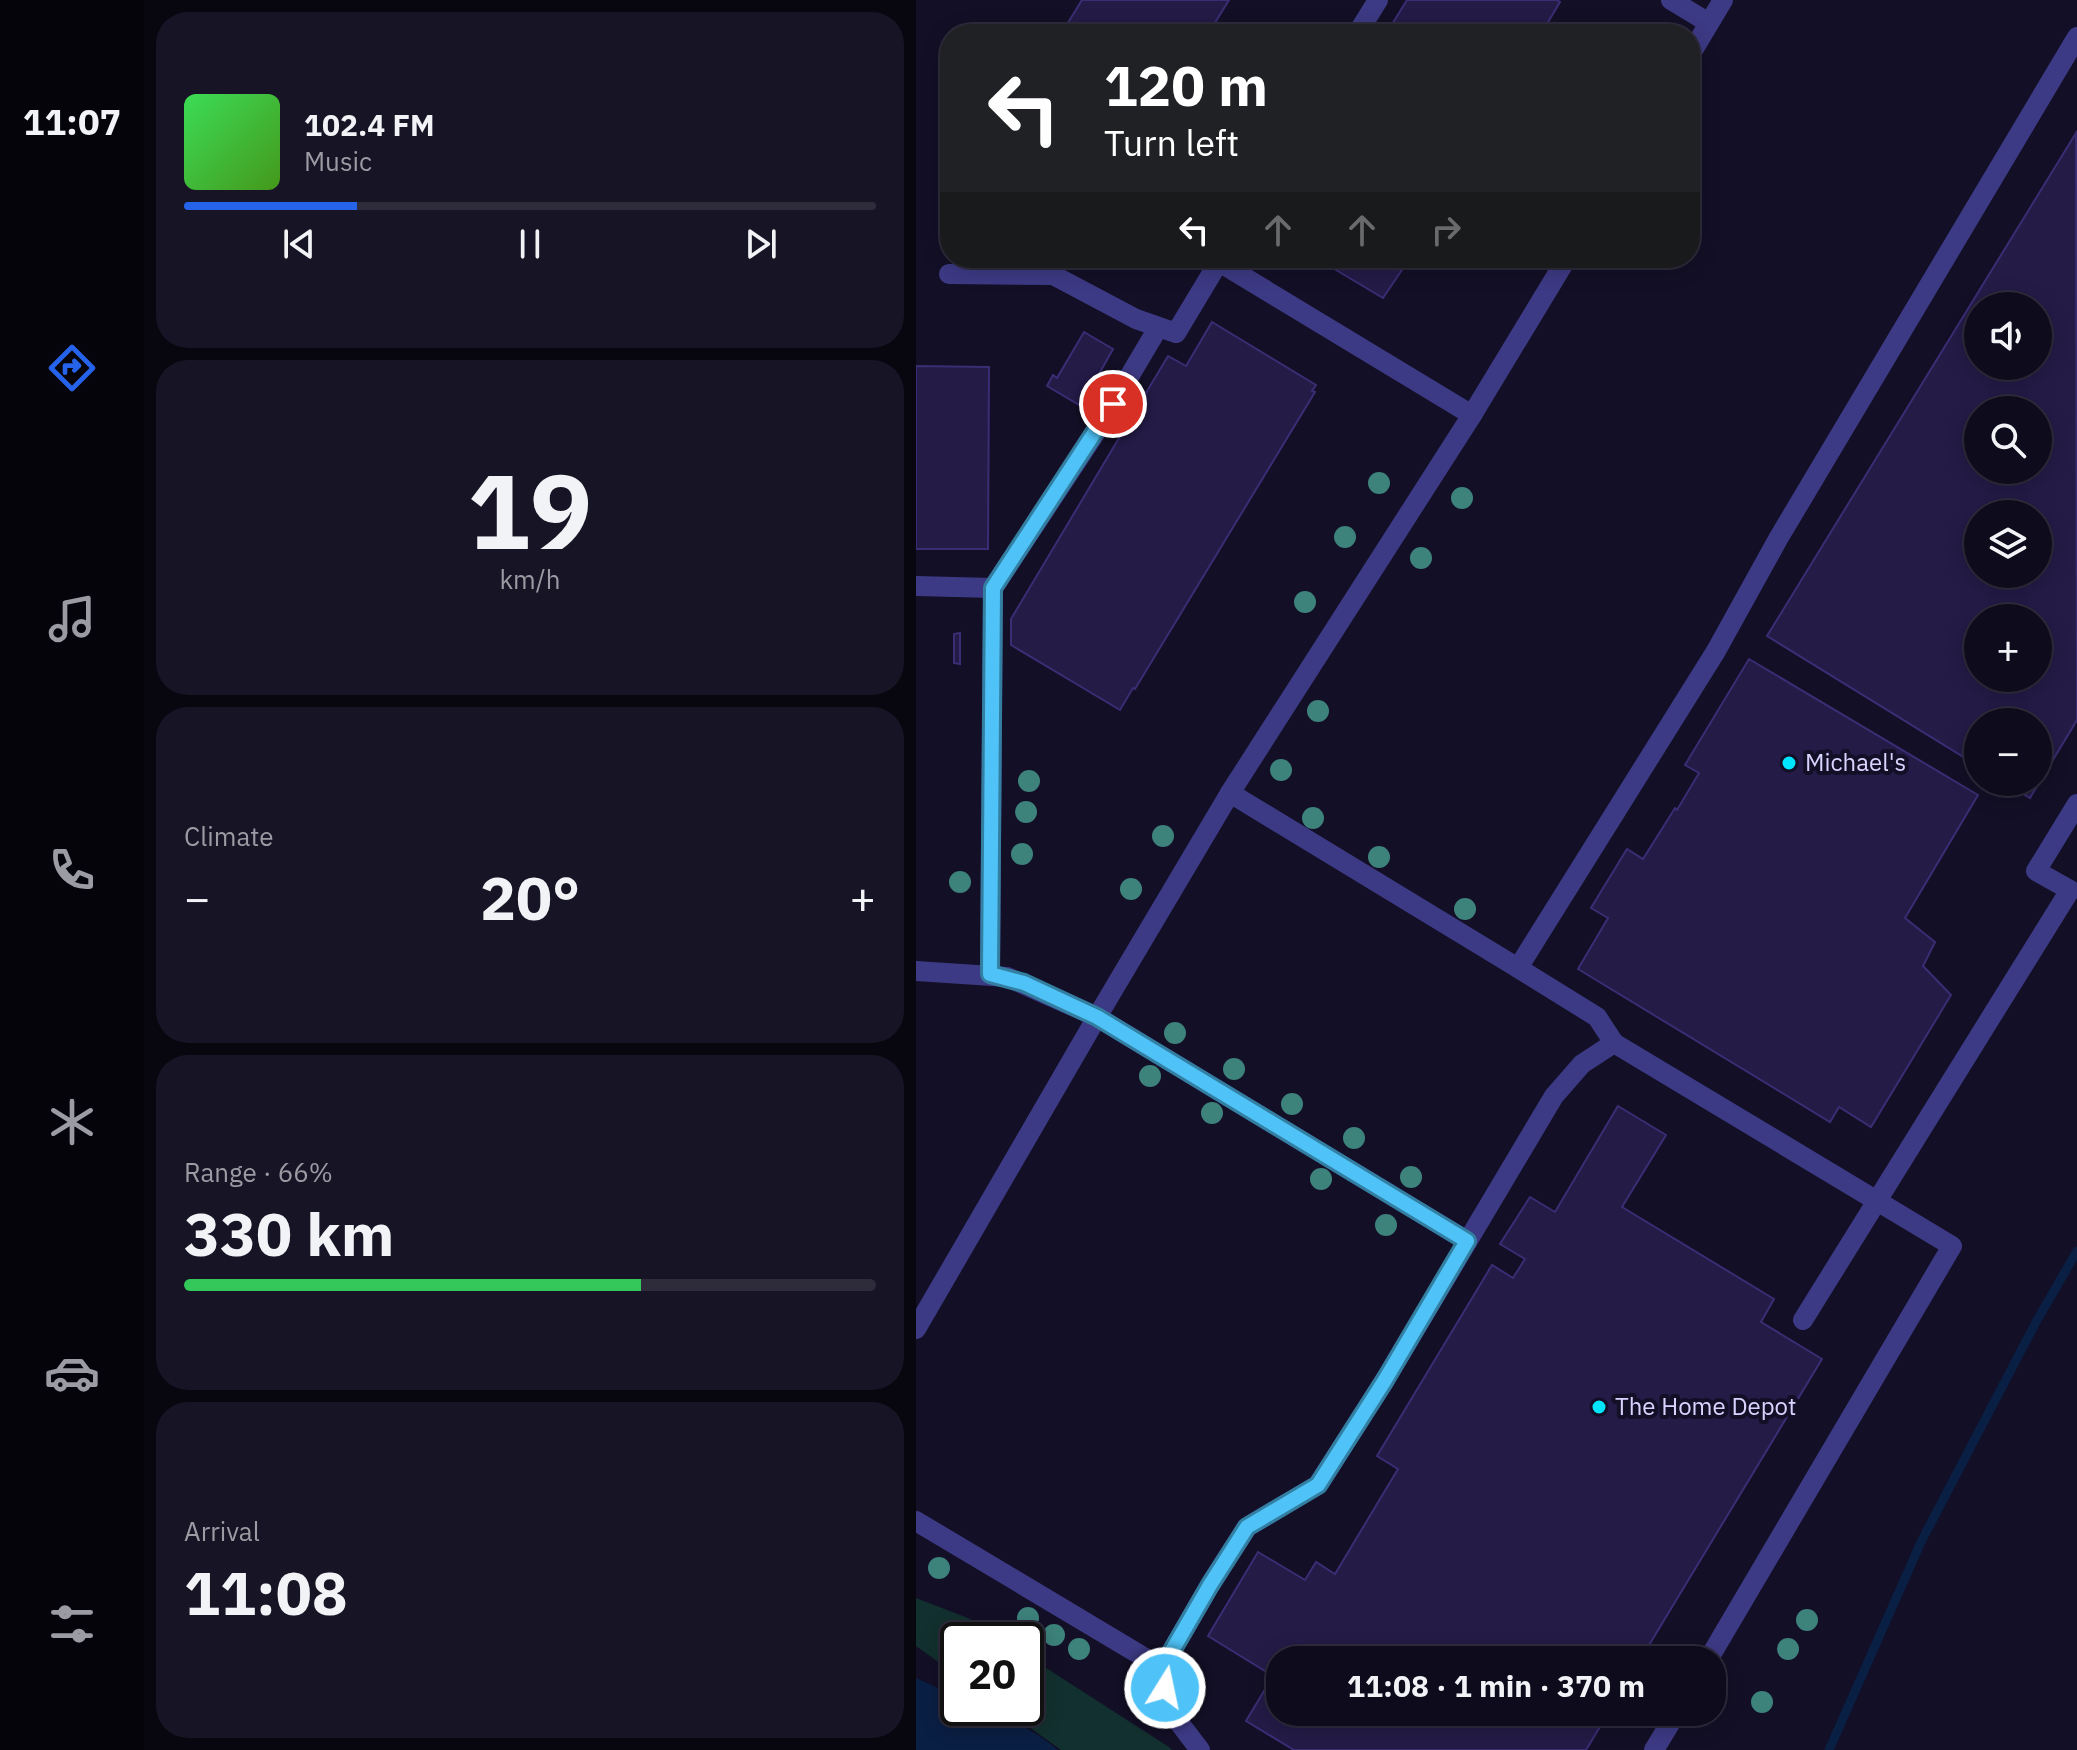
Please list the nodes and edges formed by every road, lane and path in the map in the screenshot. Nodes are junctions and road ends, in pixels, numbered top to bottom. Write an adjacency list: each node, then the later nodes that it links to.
1 (1378, 0): 5 (street)
2 (1671, 0): 4 (street)
3 (1723, 0): 4 (street)
4 (1709, 23): 7 (street)
5 (1363, 24)
6 (2077, 37): 18 (street)
7 (1700, 38)
8 (1215, 268): 12 (street)
9 (1233, 268): 13 (street)
10 (1561, 268): 13 (street)
11 (949, 274): 12 (street)
12 (1158, 328): 15 (street)
13 (1472, 415): 16 (street)
14 (916, 586): 15 (street)
15 (993, 588): 20 (street)
16 (1230, 793): 18 (street); 21 (street)
17 (2077, 804): 23 (street)
18 (1518, 968): 22 (street)
19 (916, 971): 20 (street)
20 (990, 974): 21 (street)
21 (1097, 1017): 24 (street); 26 (street)
22 (1614, 1043): 23 (street); 24 (street)
23 (1878, 1201): 25 (street); 28 (street)
24 (1467, 1241): 29 (street)
25 (1803, 1320)
26 (916, 1329)
27 (916, 1521): 29 (street)
28 (1716, 1646)
29 (1162, 1668): 31 (street)
30 (1669, 1726): 32 (street)
31 (1200, 1750)
32 (1654, 1750)

